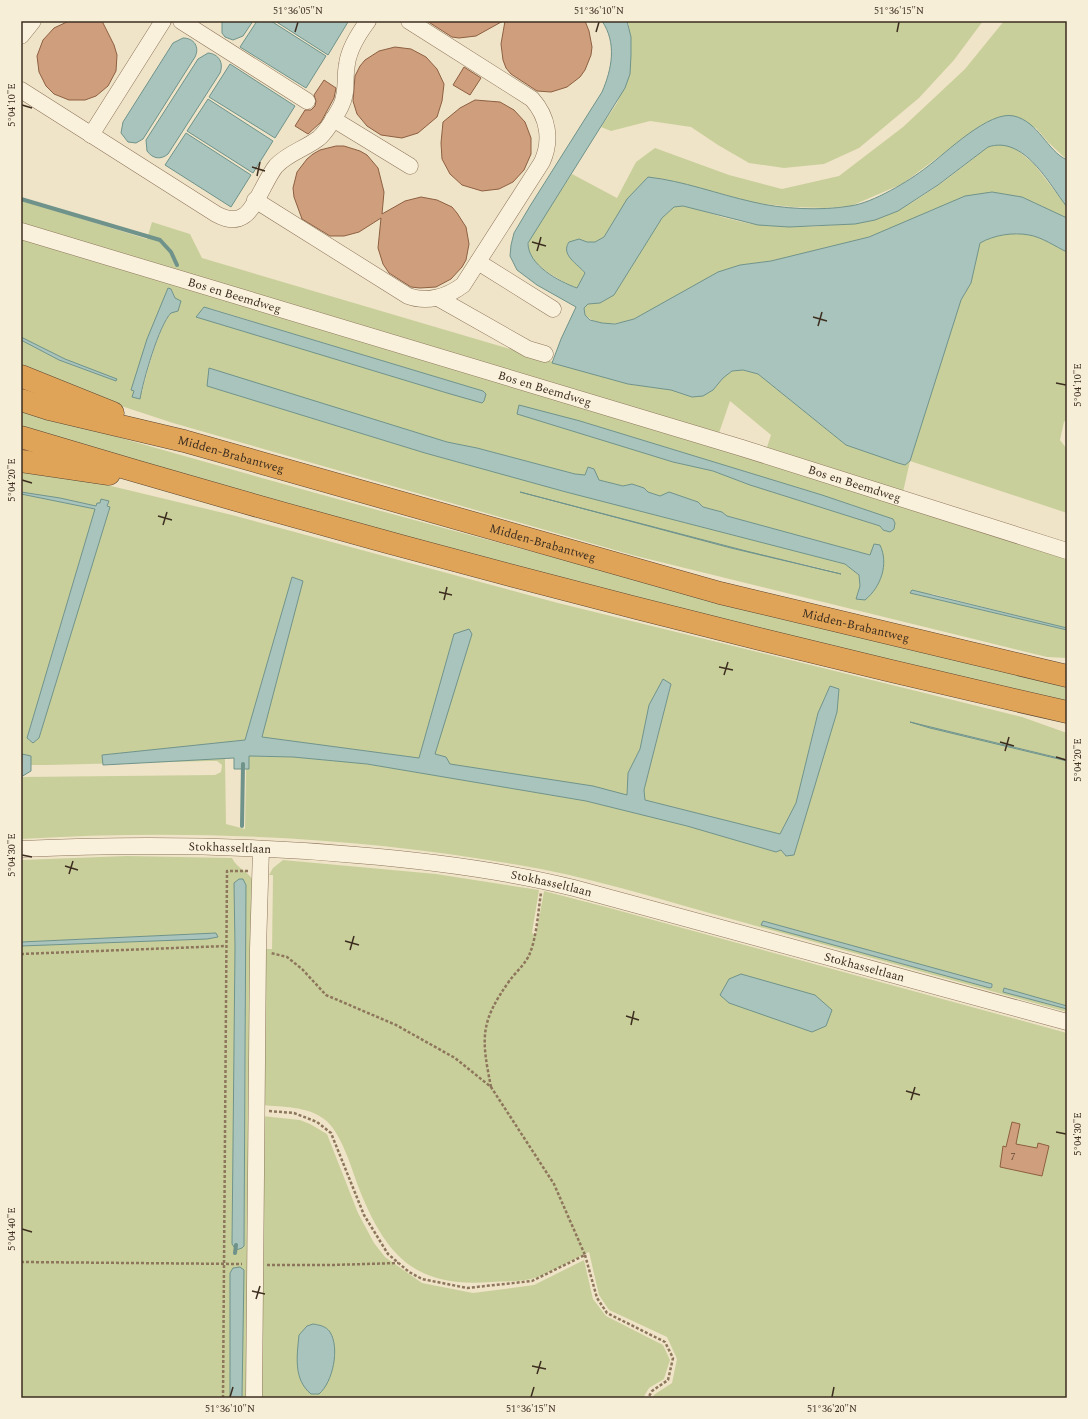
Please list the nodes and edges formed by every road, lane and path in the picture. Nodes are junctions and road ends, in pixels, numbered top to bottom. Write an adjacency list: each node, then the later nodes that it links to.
1 (32, 21): 6 (street)
2 (163, 21): 10 (street)
3 (181, 21): 8 (street)
4 (368, 21): 9 (street)
5 (409, 21): 14 (street)
6 (21, 37)
7 (21, 90): 10 (street)
8 (306, 101)
9 (333, 119): 11 (street); 12 (street)
10 (91, 135): 12 (street)
11 (410, 166)
12 (255, 200): 15 (street)
13 (21, 231): 24 (street, Bos en Beemdweg)
14 (478, 262): 15 (street); 16 (street)
15 (438, 298): 17 (street)
16 (553, 310)
17 (545, 354)
18 (21, 376): 21 (highway)
19 (21, 400): 21 (highway, Midden-Brabantweg)
20 (21, 437): 23 (highway)
21 (184, 442): 25 (highway, Midden-Brabantweg)
22 (21, 461): 23 (highway)
23 (174, 483): 26 (highway)
24 (1067, 551)
25 (1067, 676)
26 (1067, 712)
27 (261, 848): 28 (street, Stokhasseltlaan); 29 (street); 34 (street, Stokhasseltlaan)
28 (21, 849)
29 (260, 871): 31 (path); 32 (street)
30 (542, 888): 35 (path)
31 (226, 946): 33 (path); 40 (path)
32 (258, 952): 35 (path); 36 (street)
33 (21, 954)
34 (1067, 1022)
35 (491, 1087): 37 (path)
36 (256, 1110): 39 (path); 41 (street)
37 (585, 1255): 39 (path); 44 (path)
38 (21, 1262): 40 (path)
39 (398, 1263): 41 (path)
40 (224, 1264): 41 (path); 42 (path)
41 (254, 1264): 43 (street)
42 (223, 1398)
43 (254, 1398)
44 (648, 1398)

